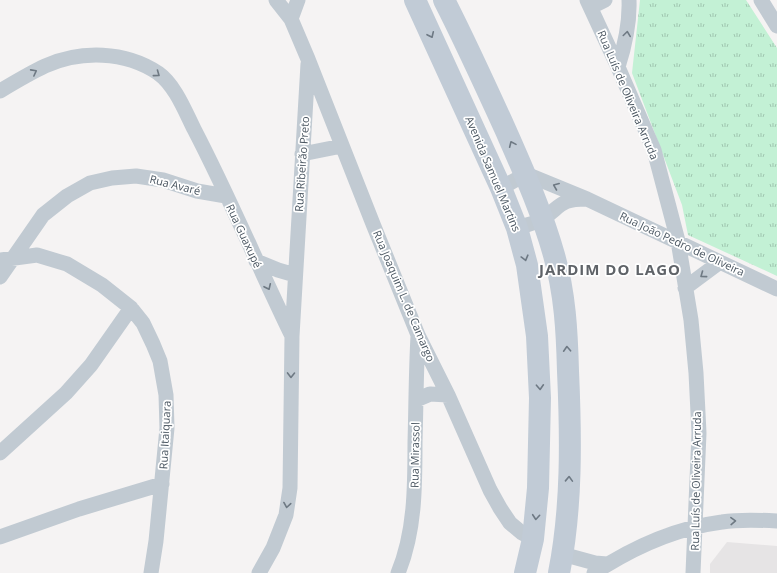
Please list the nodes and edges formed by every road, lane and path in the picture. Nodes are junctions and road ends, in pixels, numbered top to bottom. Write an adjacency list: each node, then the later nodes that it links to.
1 (276, 0): 9 (street, Rua Ribeirão Preto)
2 (298, 0): 9 (street)
3 (415, 0): 17 (main road, Avenida Samuel Martins, one-way to 17)
4 (444, 0): 16 (main road, one-way to 4)
5 (606, 0): 8 (street)
6 (629, 0): 12 (street, one-way to 6)
7 (761, 0): 10 (street)
8 (589, 4): 12 (street, Rua Luís de Oliveira Arruda)
9 (291, 19): 11 (street, Rua Ribeirão Preto)
10 (777, 26)
11 (308, 59): 14 (street, Rua Joaquim L. de Camargo); 15 (street, Rua Ribeirão Preto)
12 (618, 67): 22 (street, Rua Luís de Oliveira Arruda)
13 (0, 91): 18 (street, Rua Guaxupé, one-way to 18)
14 (342, 146): 15 (street); 32 (street, Rua Joaquim L. de Camargo)
15 (302, 154): 26 (street, Rua Ribeirão Preto)
16 (526, 174): 17 (street); 19 (street, Rua João Pedro de Oliveira, one-way to 16); 20 (main road)
17 (501, 188): 21 (main road, Avenida Samuel Martins)
18 (226, 196): 23 (street, Rua Avaré); 24 (street, Rua Guaxupé)
19 (587, 199): 20 (street); 22 (street, Rua João Pedro de Oliveira)
20 (543, 219): 21 (street); 41 (main road, one-way to 20)
21 (517, 228): 40 (main road, Avenida Samuel Martins, one-way to 40)
22 (678, 241): 25 (street, Rua João Pedro de Oliveira); 28 (street, Rua Luís de Oliveira Arruda)
23 (6, 259): 27 (street, Rua Avaré); 30 (street, Rua Itaiquara)
24 (256, 260): 26 (street); 31 (street, Rua Guaxupé, one-way to 31)
25 (720, 262): 28 (street, one-way to 28); 29 (street, Rua João Pedro de Oliveira)
26 (295, 275): 31 (street, Rua Ribeirão Preto)
27 (0, 277)
28 (686, 288): 38 (street, Rua Luís de Oliveira Arruda)
29 (777, 289)
30 (131, 308): 35 (street); 36 (street, Rua Itaiquara)
31 (292, 336): 44 (street, Rua Guaxupé, one-way to 44)
32 (418, 336): 33 (street, Rua Joaquim L. de Camargo); 34 (street, Rua Mirassol)
33 (448, 395): 34 (street); 40 (street, Rua Joaquim L. de Camargo)
34 (416, 400): 45 (street, Rua Mirassol)
35 (0, 453)
36 (162, 484): 39 (street); 43 (street, Rua Itaiquara)
37 (777, 521): 38 (street, one-way to 37)
38 (695, 527): 42 (street); 48 (street, Rua Luís de Oliveira Arruda)
39 (0, 537)
40 (533, 539): 41 (main road); 46 (main road, Avenida Samuel Martins)
41 (561, 564): 42 (street)
42 (607, 564): 47 (street)
43 (151, 573)
44 (259, 573)
45 (398, 573)
46 (525, 573)
47 (594, 573)
48 (693, 573)

